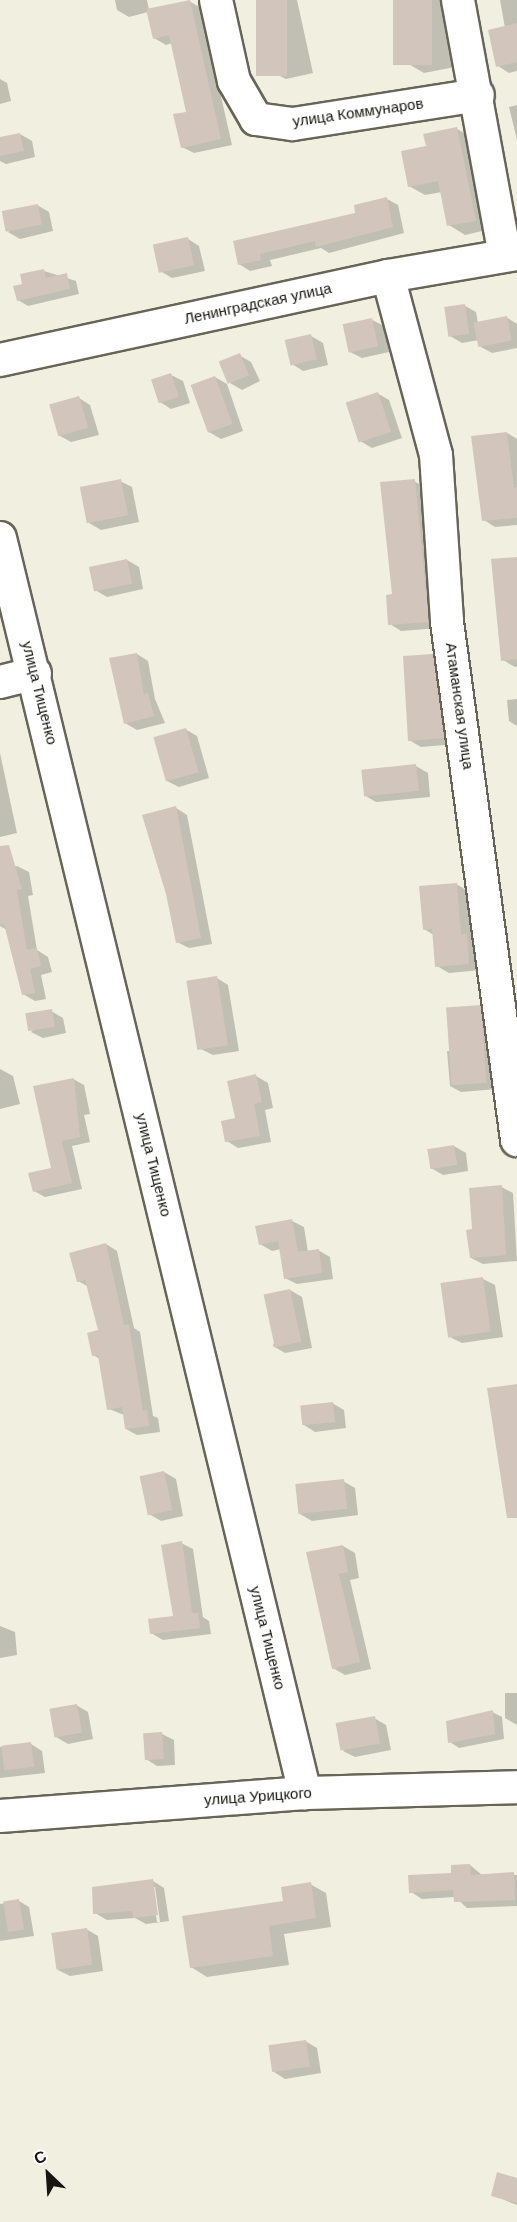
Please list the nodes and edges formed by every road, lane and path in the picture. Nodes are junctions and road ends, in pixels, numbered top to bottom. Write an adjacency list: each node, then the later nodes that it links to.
1 (216, 0): 3 (street, улица Коммунаров)
2 (458, 0): 3 (street)
3 (478, 95): 4 (street)
4 (511, 255): 5 (street, Ленинградская улица)
5 (388, 276): 6 (street, Ленинградская улица); 10 (street, Атаманская улица)
6 (0, 360)
7 (0, 538): 8 (street, улица Тищенко)
8 (34, 673): 9 (street); 12 (street, улица Тищенко)
9 (0, 682)
10 (517, 1140)
11 (517, 1787): 12 (street, улица Урицкого)
12 (304, 1793): 13 (street, улица Урицкого)
13 (0, 1816)

